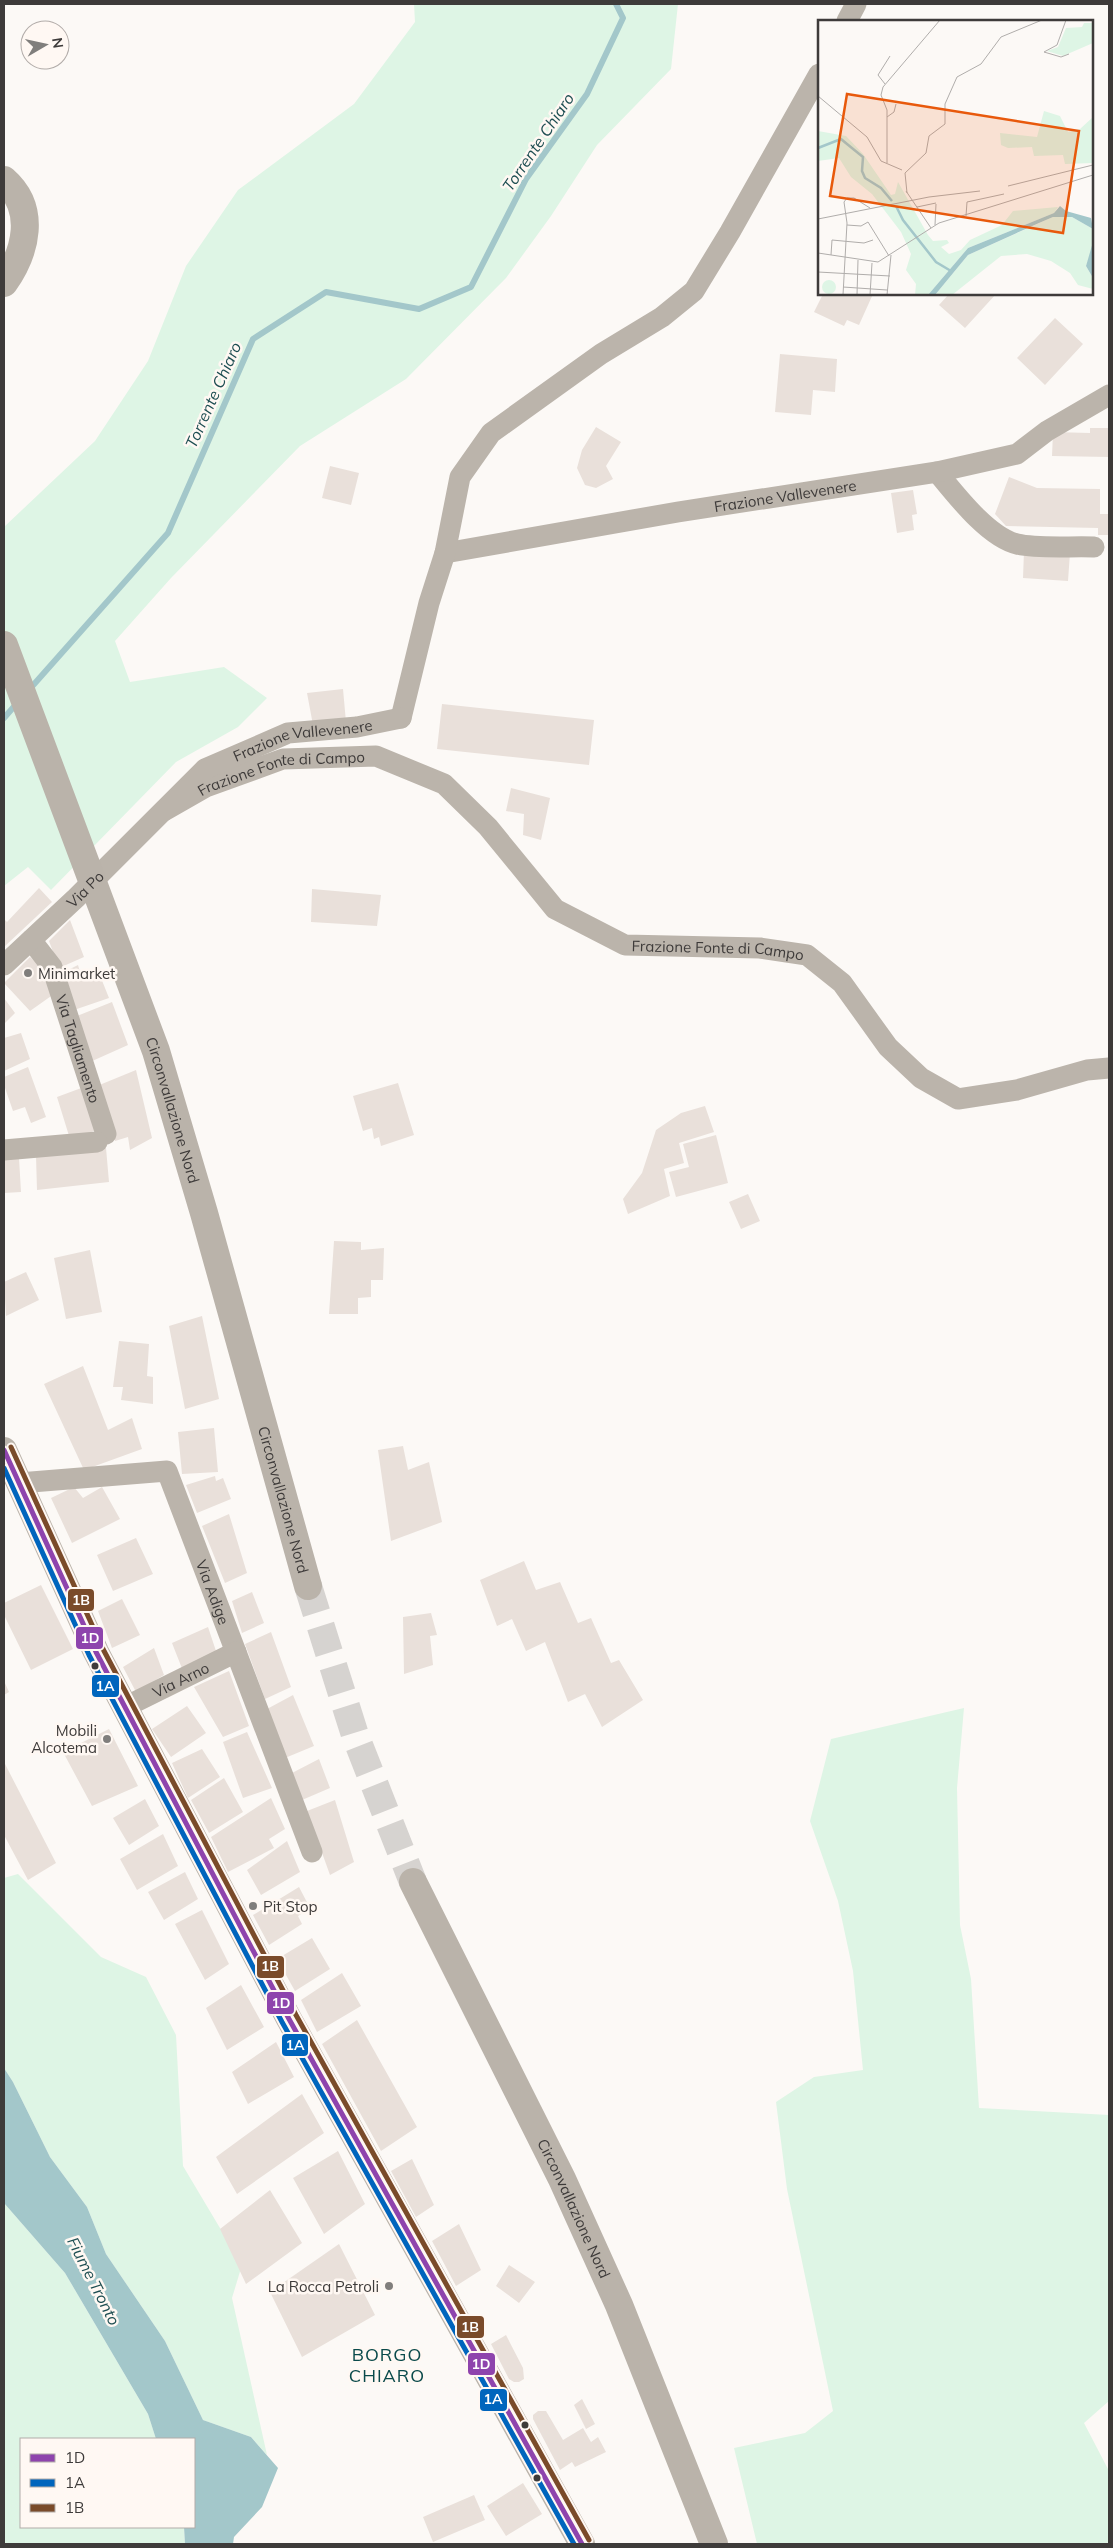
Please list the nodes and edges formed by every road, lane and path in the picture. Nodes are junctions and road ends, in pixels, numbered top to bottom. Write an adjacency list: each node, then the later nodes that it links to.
1 (856, 4): 2 (street)
2 (848, 20)
3 (818, 76): 9 (street, Frazione Vallevenere)
4 (4, 180): 5 (main road)
5 (4, 283)
6 (1109, 395): 7 (street, Frazione Vallevenere)
7 (937, 472): 8 (street); 9 (street, Frazione Vallevenere)
8 (1094, 547)
9 (446, 553): 11 (street, Frazione Vallevenere)
10 (4, 645): 18 (main road, Circonvallazione Nord)
11 (164, 811): 12 (street, Via Po); 14 (street, Frazione Fonte di Campo)
12 (32, 940): 13 (street, Via Po); 15 (street, Via Tagliamento)
13 (4, 965)
14 (1109, 1068)
15 (4, 1150)
16 (4, 1450): 17 (street)
17 (19, 1484): 19 (street, Via Adige); 20 (street)
18 (308, 1586)
19 (236, 1652): 20 (street, Via Arno); 21 (street, Via Adige)
20 (126, 1707): 23 (street)
21 (312, 1852)
22 (413, 1882): 24 (main road, Circonvallazione Nord)
23 (582, 2544)
24 (714, 2544)

